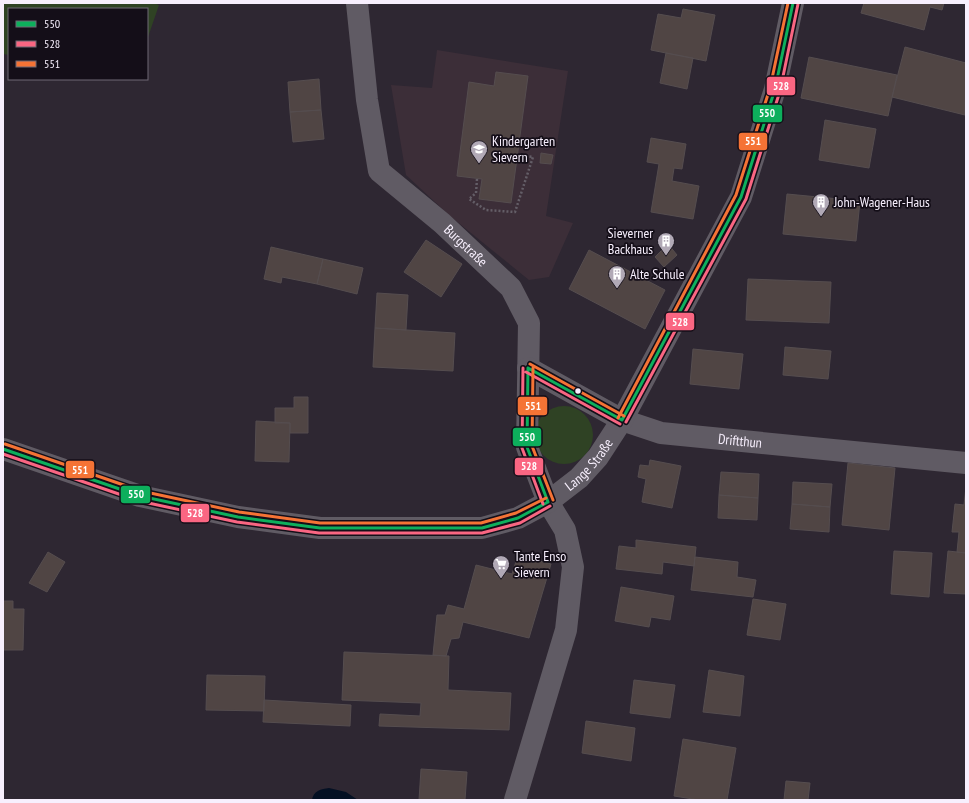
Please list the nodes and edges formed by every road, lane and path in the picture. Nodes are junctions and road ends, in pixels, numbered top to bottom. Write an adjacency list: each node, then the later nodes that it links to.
1 (357, 3): 5 (street, Burgstraße)
2 (793, 3): 6 (street, Lange Straße)
3 (517, 155): 4 (path)
4 (477, 179)
5 (528, 368): 6 (street, Driftthun); 9 (street, Burgstraße)
6 (622, 420): 8 (street, Driftthun); 9 (street, Lange Straße)
7 (3, 449): 9 (street, Lange Straße)
8 (966, 463)
9 (548, 502): 10 (street)
10 (515, 800)

